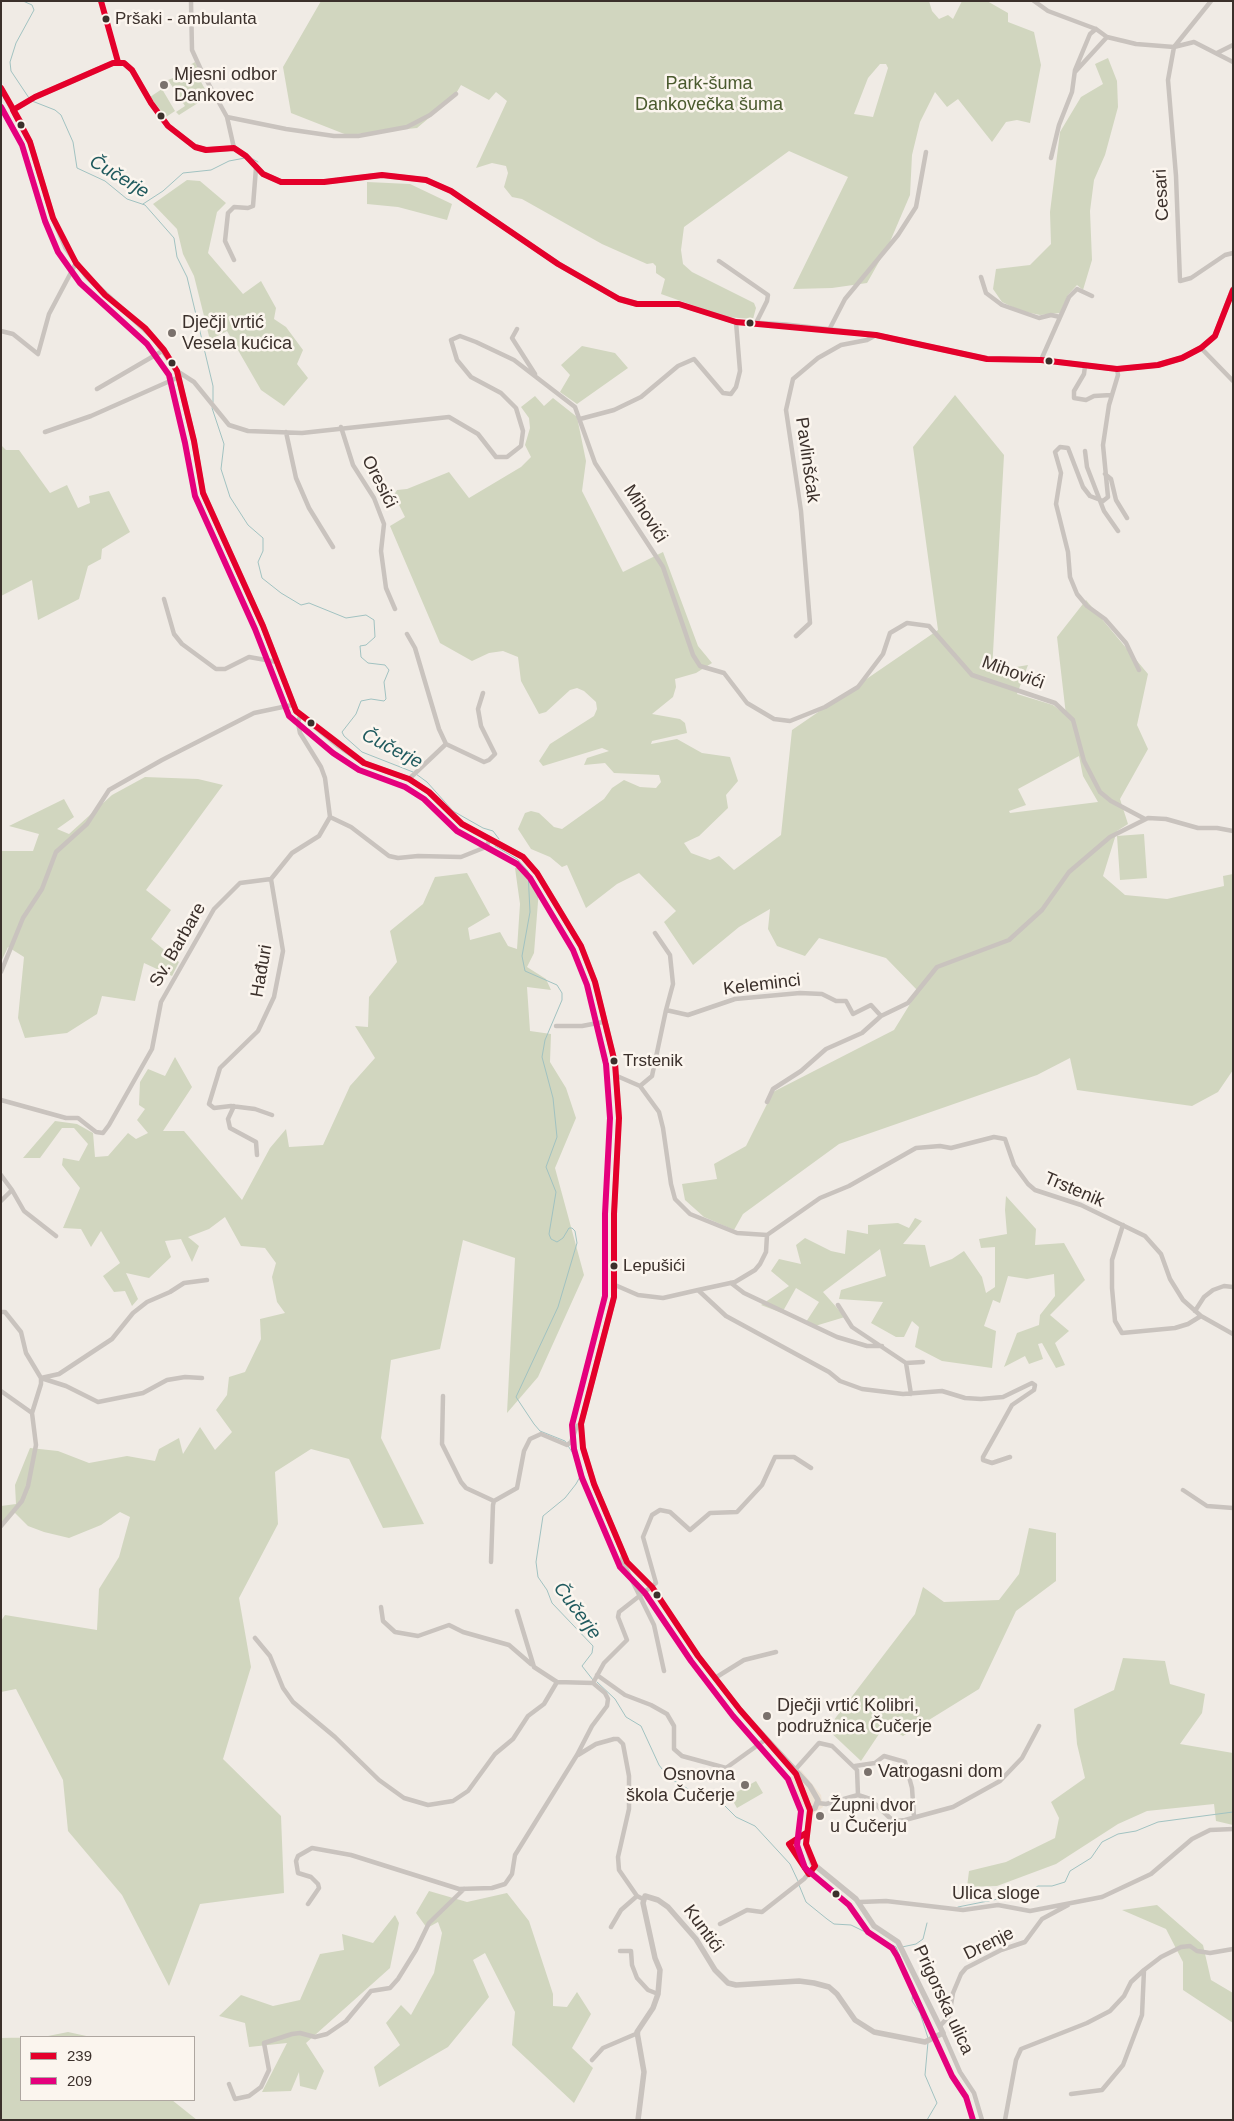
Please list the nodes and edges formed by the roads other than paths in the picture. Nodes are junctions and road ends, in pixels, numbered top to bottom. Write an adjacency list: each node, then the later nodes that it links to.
1 (101, 1): 10 (street)
2 (191, 1): 16 (street)
3 (1034, 1): 5 (street)
4 (1211, 1): 8 (street)
5 (1096, 29): 6 (street); 12 (street)
6 (1107, 37): 8 (street); 12 (street)
7 (1233, 45): 9 (street)
8 (1174, 47): 9 (street); 21 (street, Cesari)
9 (1217, 53): 11 (street)
10 (118, 62): 15 (street); 17 (street)
11 (1233, 62)
12 (1074, 73): 19 (street)
13 (1, 88): 15 (street)
14 (456, 94): 16 (street)
15 (13, 110): 24 (street)
16 (227, 117): 17 (street)
17 (234, 148): 20 (street)
18 (926, 152): 32 (street)
19 (1051, 158)
20 (256, 168): 22 (street); 29 (street)
21 (1233, 253)
22 (234, 260)
23 (719, 261): 30 (street)
24 (76, 263): 33 (street); 36 (street)
25 (981, 277): 28 (street)
26 (1233, 289): 35 (street)
27 (1092, 296): 28 (street)
28 (1060, 317): 37 (street)
29 (736, 322): 30 (street); 46 (street)
30 (756, 322): 32 (street)
31 (517, 330): 41 (street)
32 (829, 330): 34 (street)
33 (1, 331)
34 (876, 335): 37 (street); 59 (street, Pavlinšćak)
35 (1201, 348): 39 (street); 43 (street)
36 (164, 350): 40 (street); 44 (street)
37 (1041, 360): 38 (street)
38 (1085, 366): 39 (street); 45 (street)
39 (1117, 369): 45 (street)
40 (179, 377): 42 (street); 42 (street); 48 (street); 60 (street)
41 (537, 377): 46 (street, Mihovići); 47 (street, Mihovići)
42 (190, 379): 49 (street)
43 (1233, 381)
44 (97, 389)
45 (1111, 395): 51 (street)
46 (580, 419): 68 (street, Mihovići)
47 (341, 427): 49 (street); 57 (street, Oresići)
48 (45, 432)
49 (286, 432): 55 (street)
50 (1085, 451): 52 (street)
51 (1104, 474): 52 (street); 53 (street)
52 (1100, 500): 54 (street); 61 (street)
53 (1127, 518)
54 (1118, 531)
55 (333, 547)
56 (164, 599): 60 (street)
57 (395, 609)
58 (407, 634): 65 (street)
59 (796, 636)
60 (277, 662): 63 (street)
61 (1139, 670)
62 (483, 693): 65 (street)
63 (292, 705): 64 (street); 73 (street)
64 (300, 716): 66 (street); 67 (street)
65 (446, 744): 66 (street)
66 (412, 775): 70 (street)
67 (330, 817): 70 (street); 71 (street)
68 (1145, 819): 69 (street); 75 (street)
69 (1233, 832)
70 (490, 839): 76 (street)
71 (271, 878): 80 (street, Sv. Barbare); 82 (street, Hađuri)
72 (655, 933): 74 (street)
73 (1, 972)
74 (666, 1010): 75 (street, Keleminci); 79 (street)
75 (881, 1016): 81 (street)
76 (603, 1022): 77 (street); 78 (street)
77 (556, 1026)
78 (617, 1076): 79 (street); 93 (street)
79 (640, 1086): 89 (street)
80 (1, 1100)
81 (766, 1102)
82 (234, 1106): 83 (street, Hađuri); 84 (street)
83 (272, 1116)
84 (257, 1155)
85 (1, 1175): 86 (street)
86 (12, 1190): 87 (street); 90 (street)
87 (1, 1202)
88 (1123, 1226): 89 (street, Trstenik); 97 (street, Trstenik); 99 (street)
89 (767, 1235): 92 (street)
90 (56, 1236)
91 (207, 1280): 104 (street)
92 (731, 1284): 95 (street); 101 (street)
93 (614, 1285): 95 (street); 110 (street)
94 (1233, 1288): 97 (street)
95 (698, 1290): 107 (street)
96 (838, 1305): 101 (street)
97 (1195, 1311): 99 (street, Trstenik)
98 (1, 1312): 104 (street)
99 (1202, 1316): 100 (street, Trstenik)
100 (1233, 1334)
101 (882, 1346): 103 (street)
102 (923, 1362): 103 (street)
103 (906, 1363): 107 (street)
104 (41, 1378): 105 (street); 109 (street)
105 (202, 1378)
106 (1, 1391): 109 (street)
107 (911, 1394): 111 (street)
108 (443, 1396): 114 (street)
109 (32, 1413): 116 (street)
110 (581, 1424): 114 (street); 117 (street)
111 (1010, 1457)
112 (811, 1468): 119 (street)
113 (1183, 1490): 115 (street)
114 (494, 1501): 118 (street)
115 (1233, 1508)
116 (1, 1526)
117 (623, 1555): 119 (street); 120 (street)
118 (491, 1562)
119 (652, 1587): 120 (street); 127 (street)
120 (640, 1596): 126 (street); 128 (street)
121 (381, 1608): 125 (street)
122 (517, 1611): 125 (street)
123 (255, 1638): 129 (street)
124 (776, 1652): 127 (street)
125 (534, 1667): 129 (street)
126 (664, 1671)
127 (715, 1678): 131 (street)
128 (594, 1680): 129 (street); 131 (street); 132 (street)
129 (557, 1682)
130 (1039, 1726): 138 (street)
131 (766, 1740): 134 (street)
132 (577, 1755): 141 (street); 142 (street)
133 (855, 1766): 134 (street); 135 (street); 138 (street)
134 (795, 1773): 136 (street); 137 (street)
135 (858, 1795): 136 (street); 138 (street)
136 (818, 1803): 137 (street)
137 (810, 1810): 140 (street)
138 (914, 1817)
139 (1233, 1829): 144 (street, Ulica sloge)
140 (815, 1866): 143 (street, Prigorska ulica); 146 (street)
141 (464, 1889): 145 (street); 156 (street)
142 (640, 1897): 147 (street); 151 (street); 153 (street, Kuntići)
143 (860, 1902): 144 (street, Ulica sloge); 152 (street, Prigorska ulica)
144 (1072, 1903): 152 (street, Drenje)
145 (308, 1904)
146 (720, 1924)
147 (611, 1927)
148 (1233, 1949): 150 (street)
149 (620, 1951): 151 (street)
150 (1144, 1970): 157 (street); 160 (street)
151 (658, 1994): 154 (street)
152 (940, 2026): 153 (street, Prigorska ulica)
153 (944, 2032): 159 (street, Prigorska ulica)
154 (638, 2033): 155 (street); 158 (street)
155 (592, 2060)
156 (229, 2084)
157 (1071, 2094)
158 (638, 2120)
159 (982, 2120)
160 (1005, 2120)

